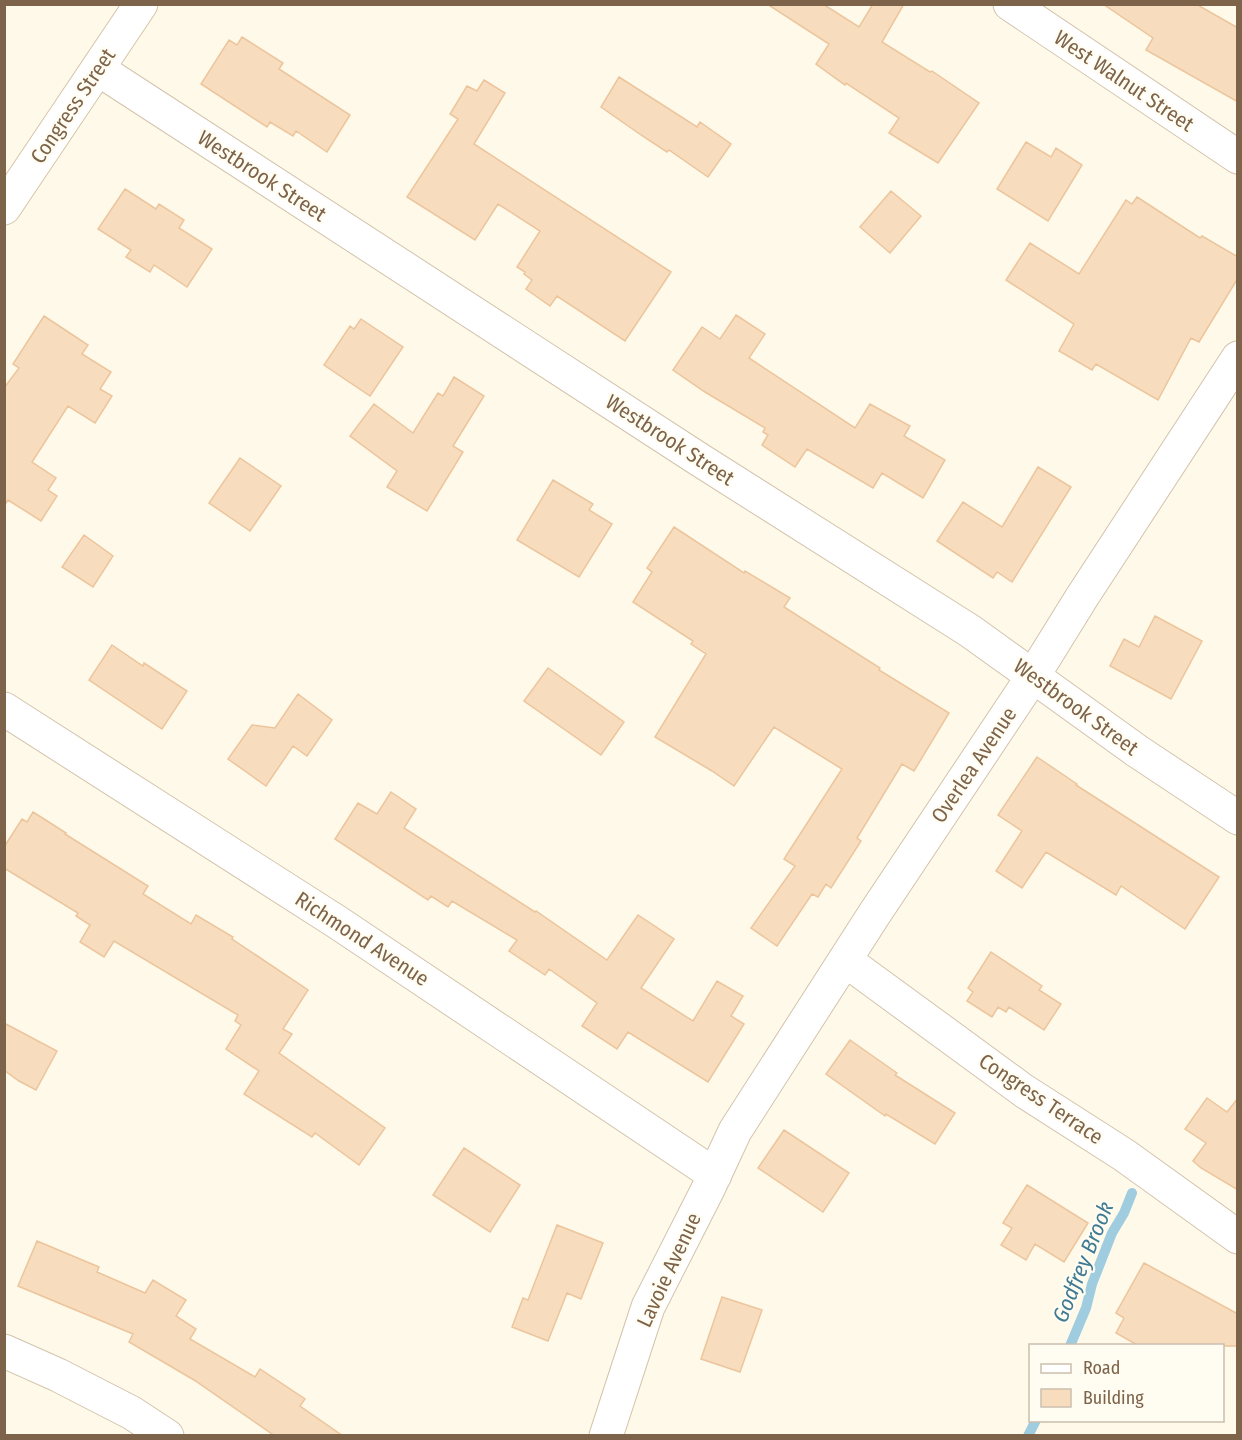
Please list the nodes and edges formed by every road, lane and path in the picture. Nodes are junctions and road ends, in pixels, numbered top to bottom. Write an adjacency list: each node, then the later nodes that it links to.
1 (141, 4): 3 (street, Congress Street)
2 (1010, 4): 4 (street, West Walnut Street)
3 (98, 69): 5 (street, Congress Street); 7 (street, Westbrook Street)
4 (1238, 157)
5 (4, 208)
6 (1238, 358): 7 (street, Overlea Avenue)
7 (1033, 676): 9 (street, Westbrook Street); 10 (street, Overlea Avenue)
8 (4, 709): 11 (street, Richmond Avenue)
9 (1238, 818)
10 (845, 960): 11 (street, Overlea Avenue); 12 (street, Congress Terrace)
11 (715, 1175): 15 (street, Lavoie Avenue)
12 (1238, 1238)
13 (4, 1351): 14 (street)
14 (167, 1436)
15 (606, 1436)

